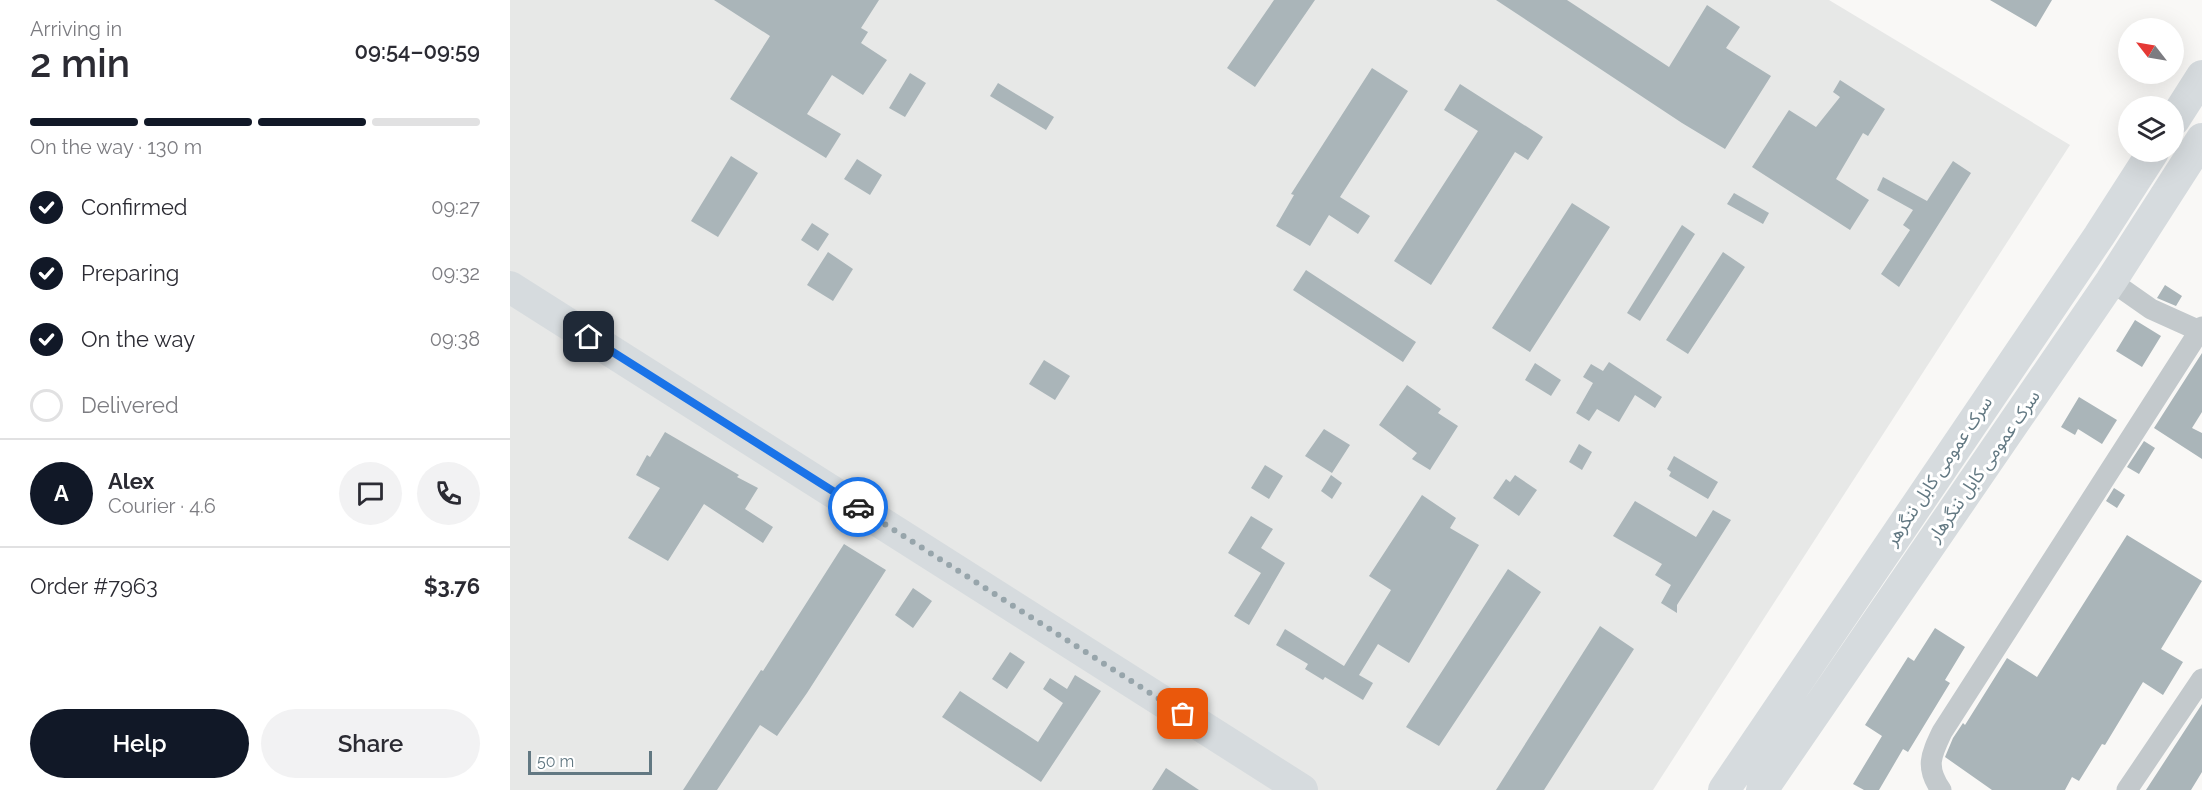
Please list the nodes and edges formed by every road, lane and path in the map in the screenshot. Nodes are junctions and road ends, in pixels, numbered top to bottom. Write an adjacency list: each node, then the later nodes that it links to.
1 (2202, 76): 2 (highway)
2 (2184, 104)
3 (2202, 138): 5 (highway, سرک عمومی کابل ننگرهار)
4 (2147, 162): 10 (highway, سرک عمومی کابل ننگرهر)
5 (2111, 281): 7 (lane); 11 (highway, سرک عمومی کابل ننگرهار)
6 (510, 287): 9 (highway)
7 (2201, 330): 12 (lane)
8 (2202, 679): 13 (lane)
9 (1302, 790)
10 (1724, 790)
11 (1762, 790)
12 (1941, 790)
13 (2127, 790)

